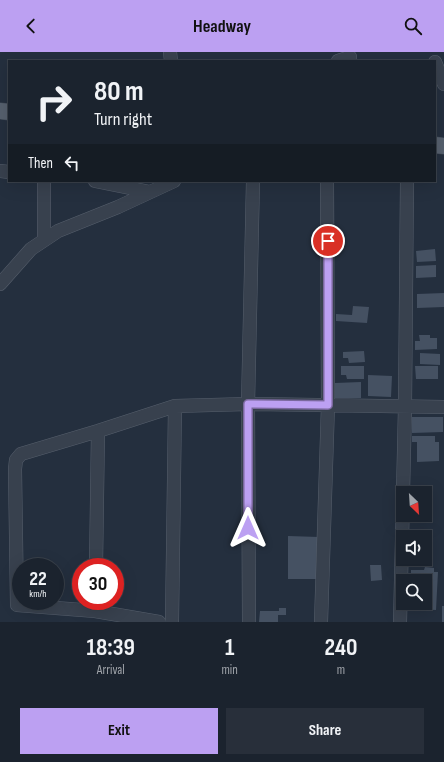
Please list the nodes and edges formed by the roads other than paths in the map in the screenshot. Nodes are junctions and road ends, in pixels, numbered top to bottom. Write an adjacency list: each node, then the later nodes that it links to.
1 (436, 64): 2 (street)
2 (444, 84)
3 (44, 182): 10 (street)
4 (100, 182): 9 (street)
5 (172, 182): 9 (street)
6 (253, 182): 12 (street)
7 (327, 182): 13 (street)
8 (407, 182): 15 (street)
9 (150, 192): 10 (street)
10 (44, 240): 11 (street)
11 (0, 284)
12 (248, 404): 13 (street); 14 (street); 25 (street)
13 (328, 405): 15 (street); 26 (street)
14 (175, 406): 17 (street); 24 (street)
15 (405, 407): 16 (street); 18 (street)
16 (444, 407)
17 (98, 431): 20 (street); 21 (street)
18 (403, 486)
19 (402, 522): 27 (street)
20 (96, 558)
21 (72, 606)
22 (111, 610): 23 (street)
23 (159, 622)
24 (172, 622)
25 (249, 622)
26 (321, 622)
27 (400, 622)

